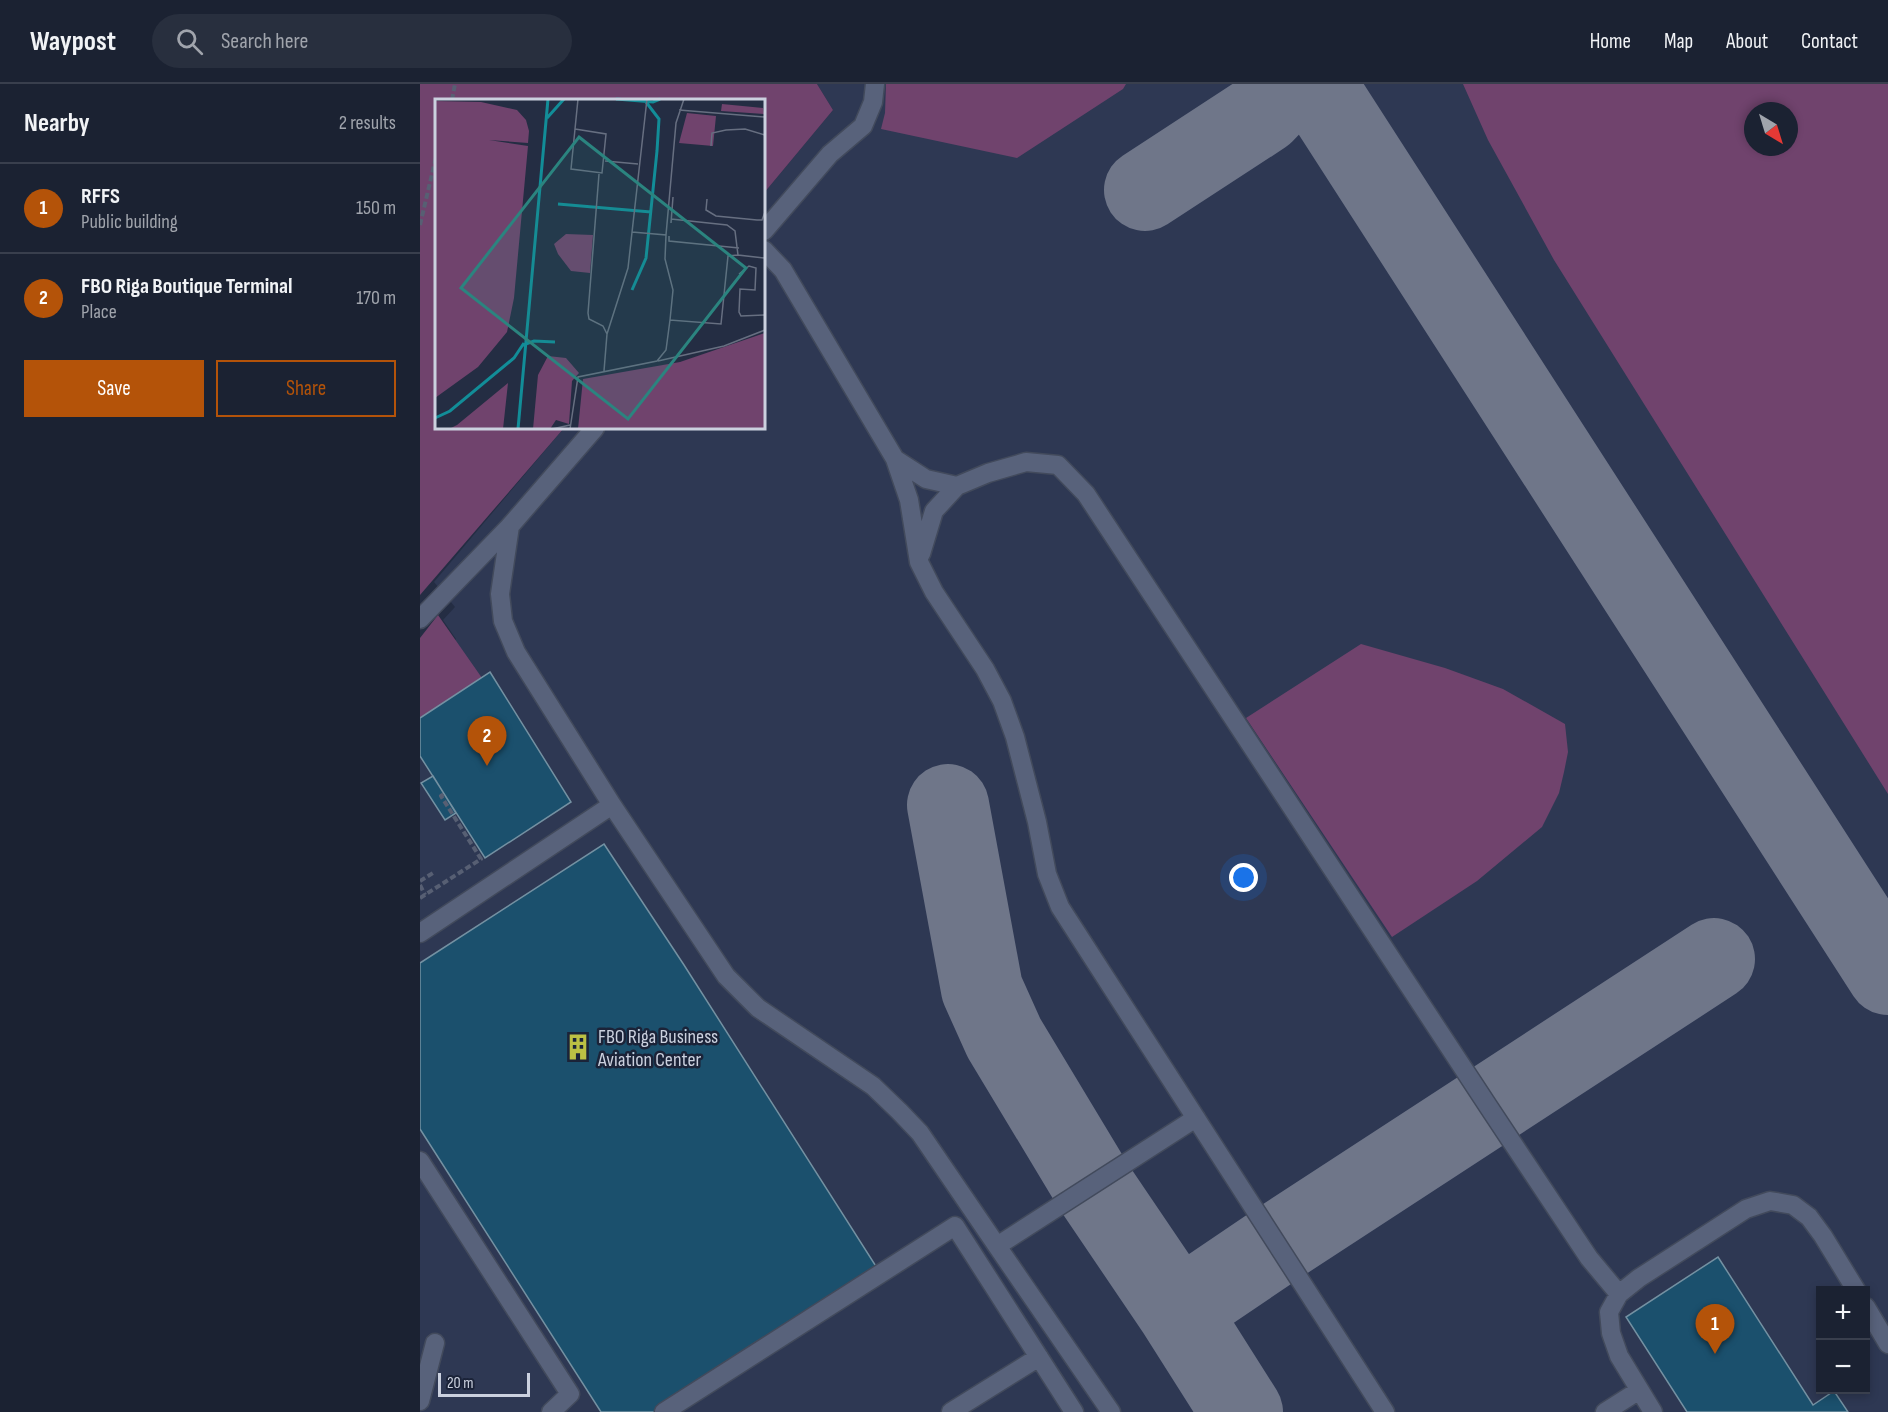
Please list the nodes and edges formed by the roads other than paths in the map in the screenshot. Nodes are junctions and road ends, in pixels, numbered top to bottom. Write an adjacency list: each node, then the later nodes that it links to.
1 (874, 84): 2 (lane)
2 (765, 230)
3 (765, 251): 5 (lane)
4 (594, 429): 7 (lane)
5 (895, 459): 6 (lane); 8 (lane)
6 (957, 486): 8 (lane); 16 (lane)
7 (510, 526): 9 (lane); 10 (lane)
8 (920, 562): 12 (lane)
9 (420, 619)
10 (612, 805): 11 (lane); 14 (lane)
11 (420, 933)
12 (1196, 1118): 14 (lane); 28 (lane)
13 (420, 1161): 23 (lane)
14 (997, 1246): 27 (lane)
15 (1854, 1286): 16 (lane)
16 (1619, 1294): 21 (lane)
17 (1870, 1314): 19 (lane)
18 (435, 1343): 22 (lane)
19 (1888, 1344)
20 (1039, 1357): 24 (lane); 25 (lane); 26 (lane)
21 (1638, 1391): 29 (lane); 30 (lane)
22 (420, 1401)
23 (551, 1412)
24 (664, 1412)
25 (951, 1412)
26 (1074, 1412)
27 (1111, 1412)
28 (1385, 1412)
29 (1605, 1412)
30 (1653, 1412)

